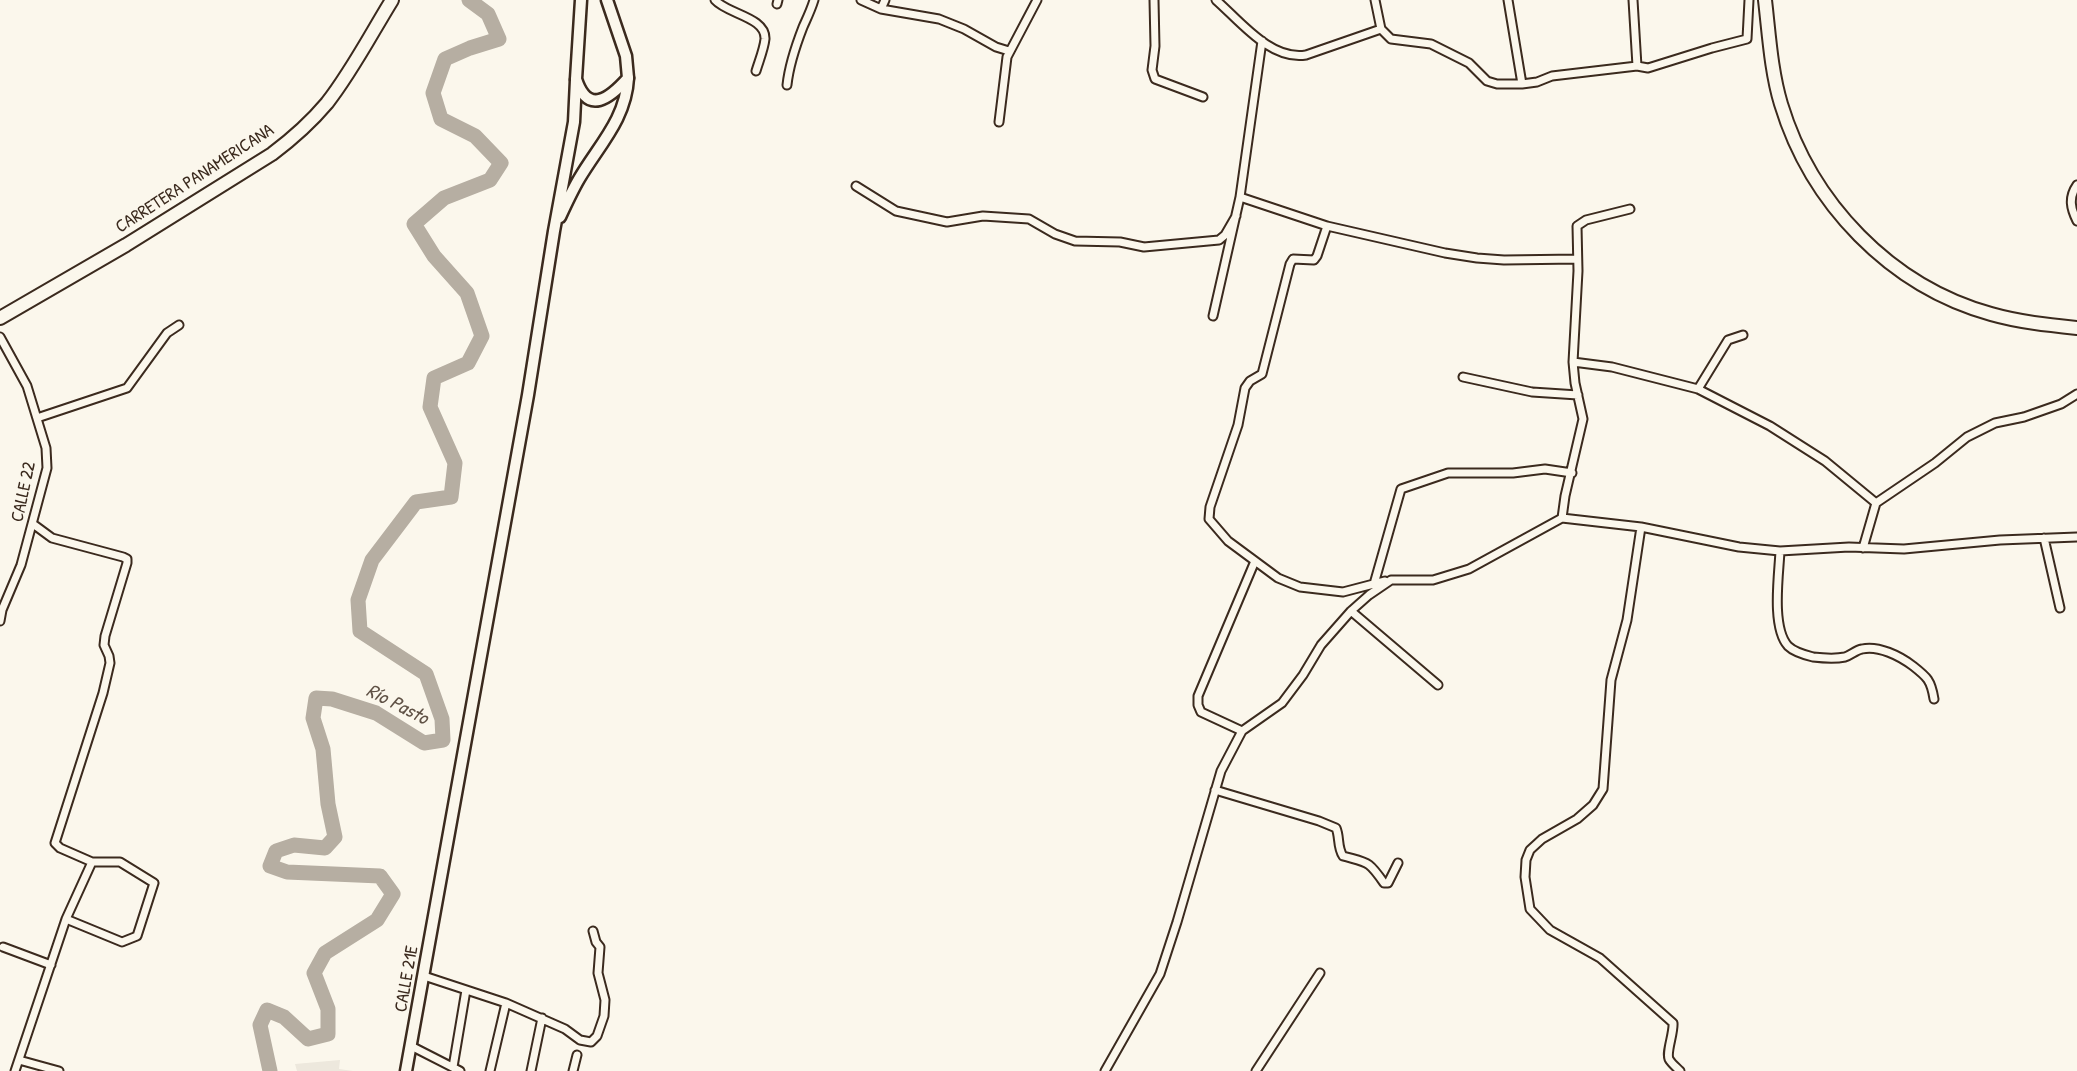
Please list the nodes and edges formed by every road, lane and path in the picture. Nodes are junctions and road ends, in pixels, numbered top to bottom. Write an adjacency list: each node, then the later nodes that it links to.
1 (392, 0): 38 (highway, CARRETERA PANAMERICANA)
2 (581, 0): 23 (main road)
3 (608, 0): 22 (main road)
4 (714, 0): 21 (street)
5 (814, 0): 24 (street)
6 (861, 0): 16 (street)
7 (885, 0): 16 (street)
8 (1037, 0): 19 (street)
9 (1154, 0): 26 (street)
10 (1216, 0): 18 (street)
11 (1375, 0): 17 (street)
12 (1508, 0): 25 (street)
13 (1633, 0): 20 (street)
14 (1749, 0): 20 (street)
15 (1765, 0): 40 (highway)
16 (881, 9): 19 (street)
17 (1381, 29): 18 (street); 25 (street)
18 (1262, 41): 30 (street)
19 (1009, 51): 27 (street)
20 (1637, 66): 25 (street)
21 (756, 71)
22 (628, 78): 23 (main road); 35 (main road)
23 (576, 79): 35 (main road)
24 (788, 84)
25 (1522, 84)
26 (1203, 97)
27 (999, 122)
28 (856, 186): 32 (street)
29 (2077, 186): 33 (street)
30 (1240, 197): 32 (street); 34 (street)
31 (1630, 209): 36 (street)
32 (1236, 216): 37 (street)
33 (2077, 221)
34 (1327, 226): 36 (street); 58 (street)
35 (554, 231): 75 (main road, CALLE 21E)
36 (1577, 259): 43 (street)
37 (1213, 316)
38 (0, 318)
39 (179, 325): 48 (street)
40 (2077, 328)
41 (1743, 335): 45 (street)
42 (0, 337): 48 (street, CALLE 22)
43 (1573, 362): 45 (street); 47 (street)
44 (1463, 377): 47 (street)
45 (1698, 389): 50 (street)
46 (2077, 394): 50 (street)
47 (1578, 395): 49 (street)
48 (37, 418): 52 (street, CALLE 22)
49 (1572, 473): 51 (street); 60 (street)
50 (1876, 503): 56 (street)
51 (1562, 518): 53 (street); 59 (street)
52 (33, 524): 63 (street, CALLE 22); 68 (street)
53 (1641, 527): 57 (street); 91 (street)
54 (2077, 537): 55 (street)
55 (2044, 538): 56 (street); 61 (street)
56 (1863, 548): 57 (street)
57 (1780, 551): 65 (street)
58 (1255, 561): 60 (street); 66 (street)
59 (1390, 580): 60 (street); 62 (street)
60 (1374, 584)
61 (2060, 608)
62 (1351, 611): 64 (street); 66 (street)
63 (0, 621)
64 (1438, 685)
65 (1934, 699)
66 (1242, 731): 67 (street)
67 (1215, 790): 69 (street); 89 (street)
68 (92, 862): 70 (street); 70 (street)
69 (1398, 863)
70 (66, 919): 73 (street)
71 (593, 931): 78 (street)
72 (3, 947): 73 (street)
73 (51, 965): 81 (street)
74 (1320, 973): 90 (street)
75 (424, 976): 76 (street); 79 (main road, CALLE 21E)
76 (466, 990): 77 (street); 82 (street)
77 (506, 1003): 78 (street); 86 (street)
78 (542, 1018): 87 (street)
79 (411, 1046): 82 (street); 85 (main road, CALLE 21E)
80 (577, 1055): 88 (street)
81 (19, 1060): 83 (street); 84 (street)
82 (457, 1069)
83 (15, 1071)
84 (59, 1071)
85 (406, 1071)
86 (490, 1071)
87 (531, 1071)
88 (573, 1071)
89 (1105, 1071)
90 (1256, 1071)
91 (1680, 1071)

